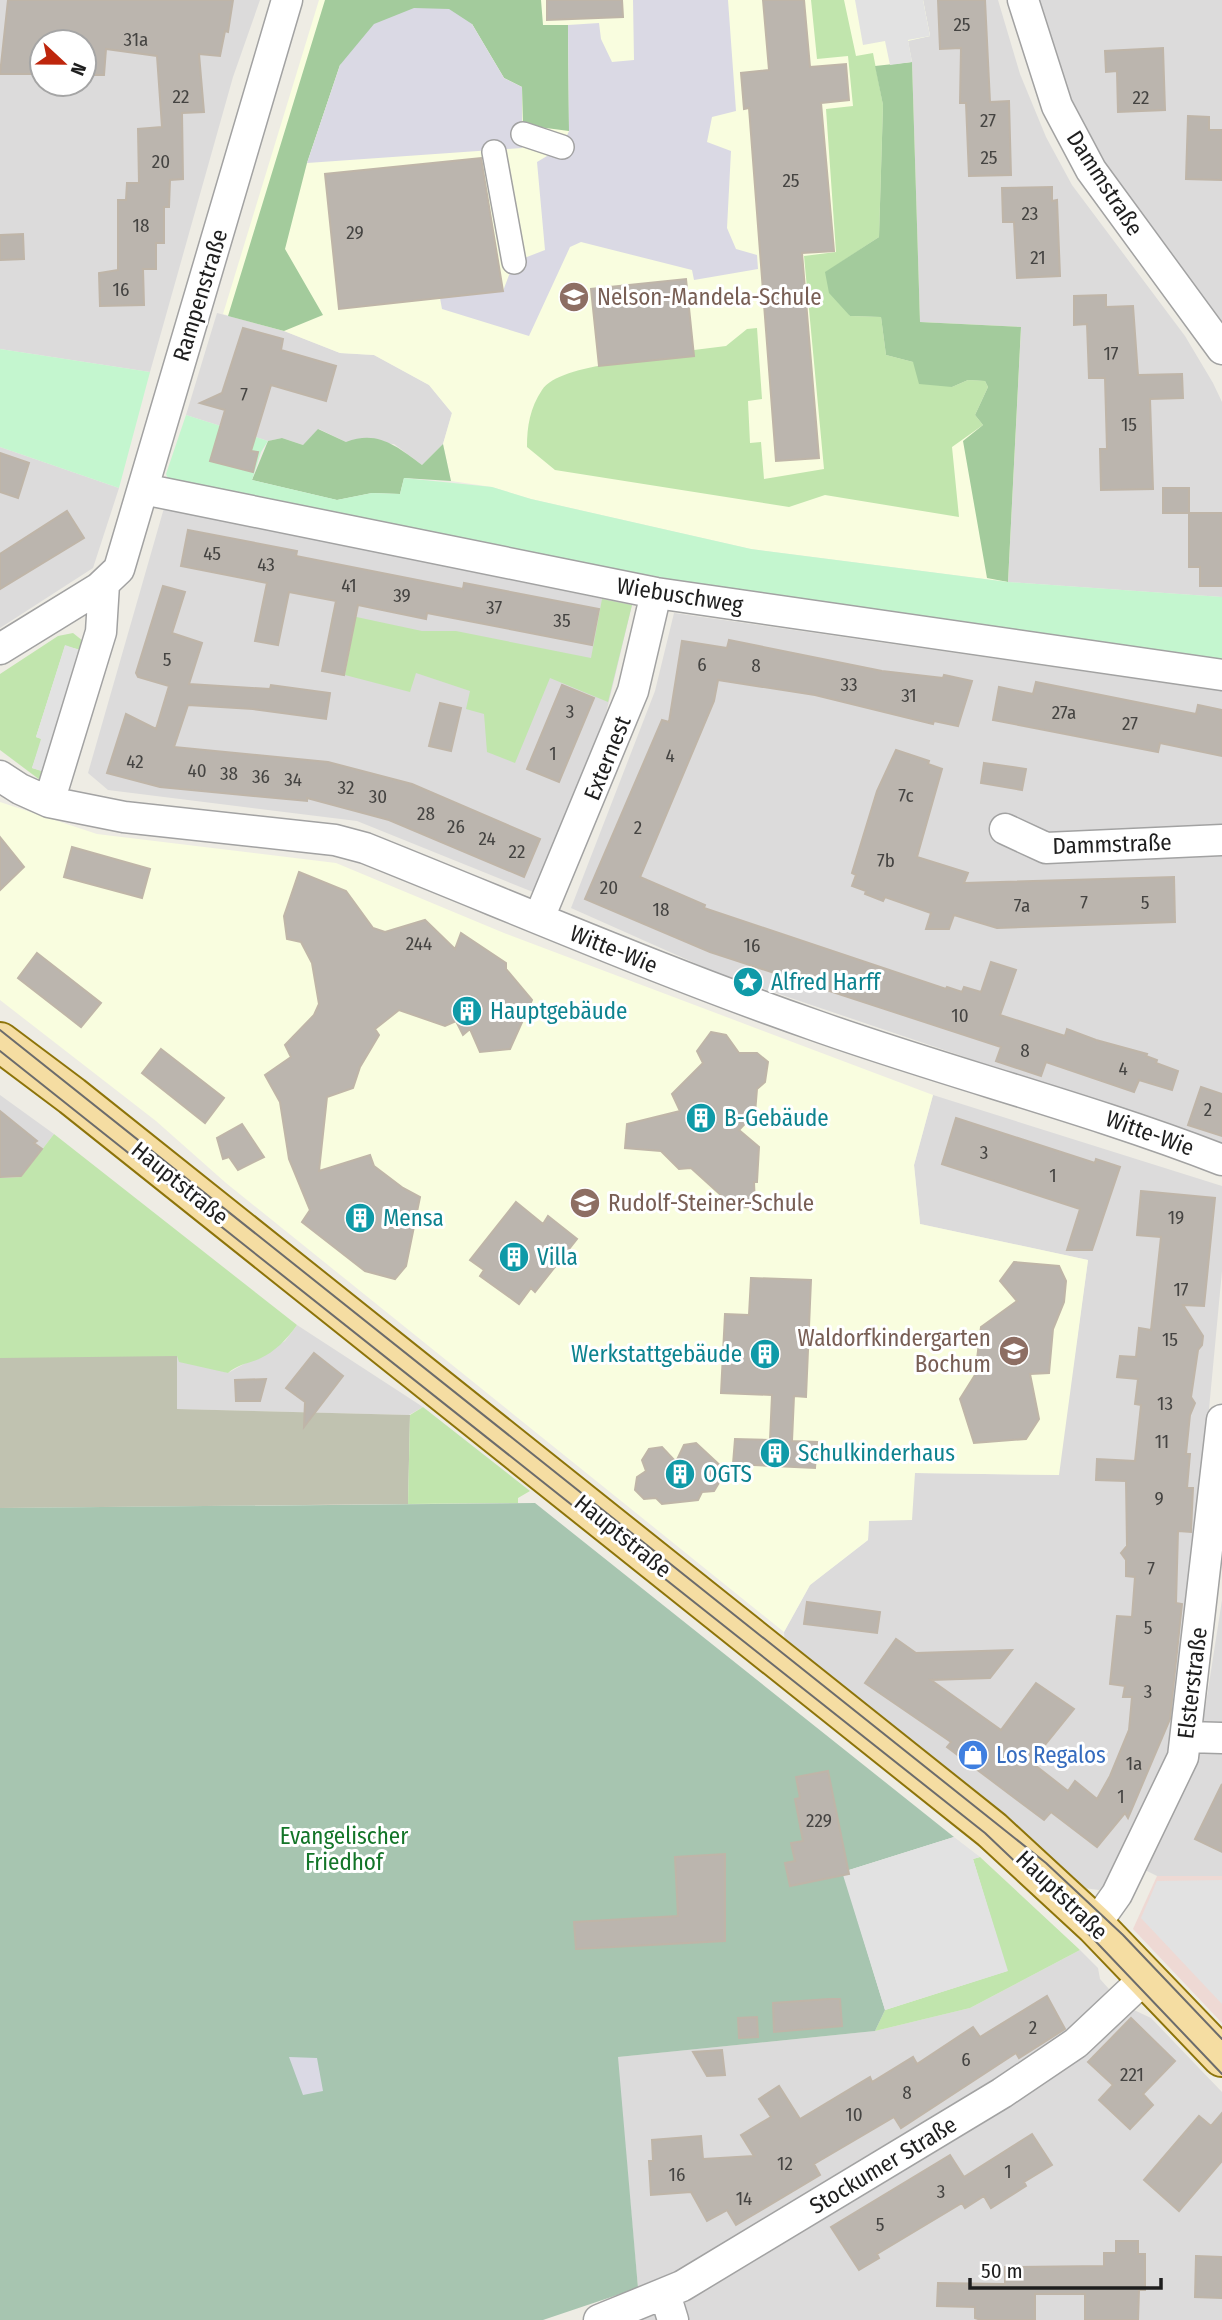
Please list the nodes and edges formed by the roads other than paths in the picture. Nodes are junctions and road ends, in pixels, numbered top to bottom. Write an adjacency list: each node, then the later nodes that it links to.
1 (288, 0): 8 (street, Rampenstraße)
2 (1023, 0): 7 (street, Dammstraße)
3 (523, 134): 4 (street)
4 (562, 147)
5 (494, 152): 6 (street)
6 (514, 262)
7 (1222, 349)
8 (143, 489): 9 (street, Rampenstraße); 10 (street, Wiebuschweg)
9 (104, 584): 11 (street, Rampenstraße); 14 (street)
10 (656, 593): 12 (street, Wiebuschweg); 17 (street, Externest)
11 (0, 649)
12 (1222, 675)
13 (0, 776): 14 (street, Witte-Wie)
14 (50, 802): 17 (street, Witte-Wie)
15 (1005, 829): 16 (street, Dammstraße)
16 (1222, 840)
17 (539, 918): 19 (street, Witte-Wie)
18 (0, 1042): 23 (main road, Hauptstraße)
19 (1222, 1160)
20 (1222, 1420): 21 (street, Elsterstraße)
21 (1187, 1737): 22 (street); 23 (street, Elsterstraße)
22 (1222, 1738)
23 (1095, 1925): 24 (main road, Hauptstraße)
24 (1145, 1978): 25 (main road, Hauptstraße); 26 (street, Stockumer Straße)
25 (1222, 2057)
26 (669, 2307): 27 (street, Stockumer Straße)
27 (599, 2320)

